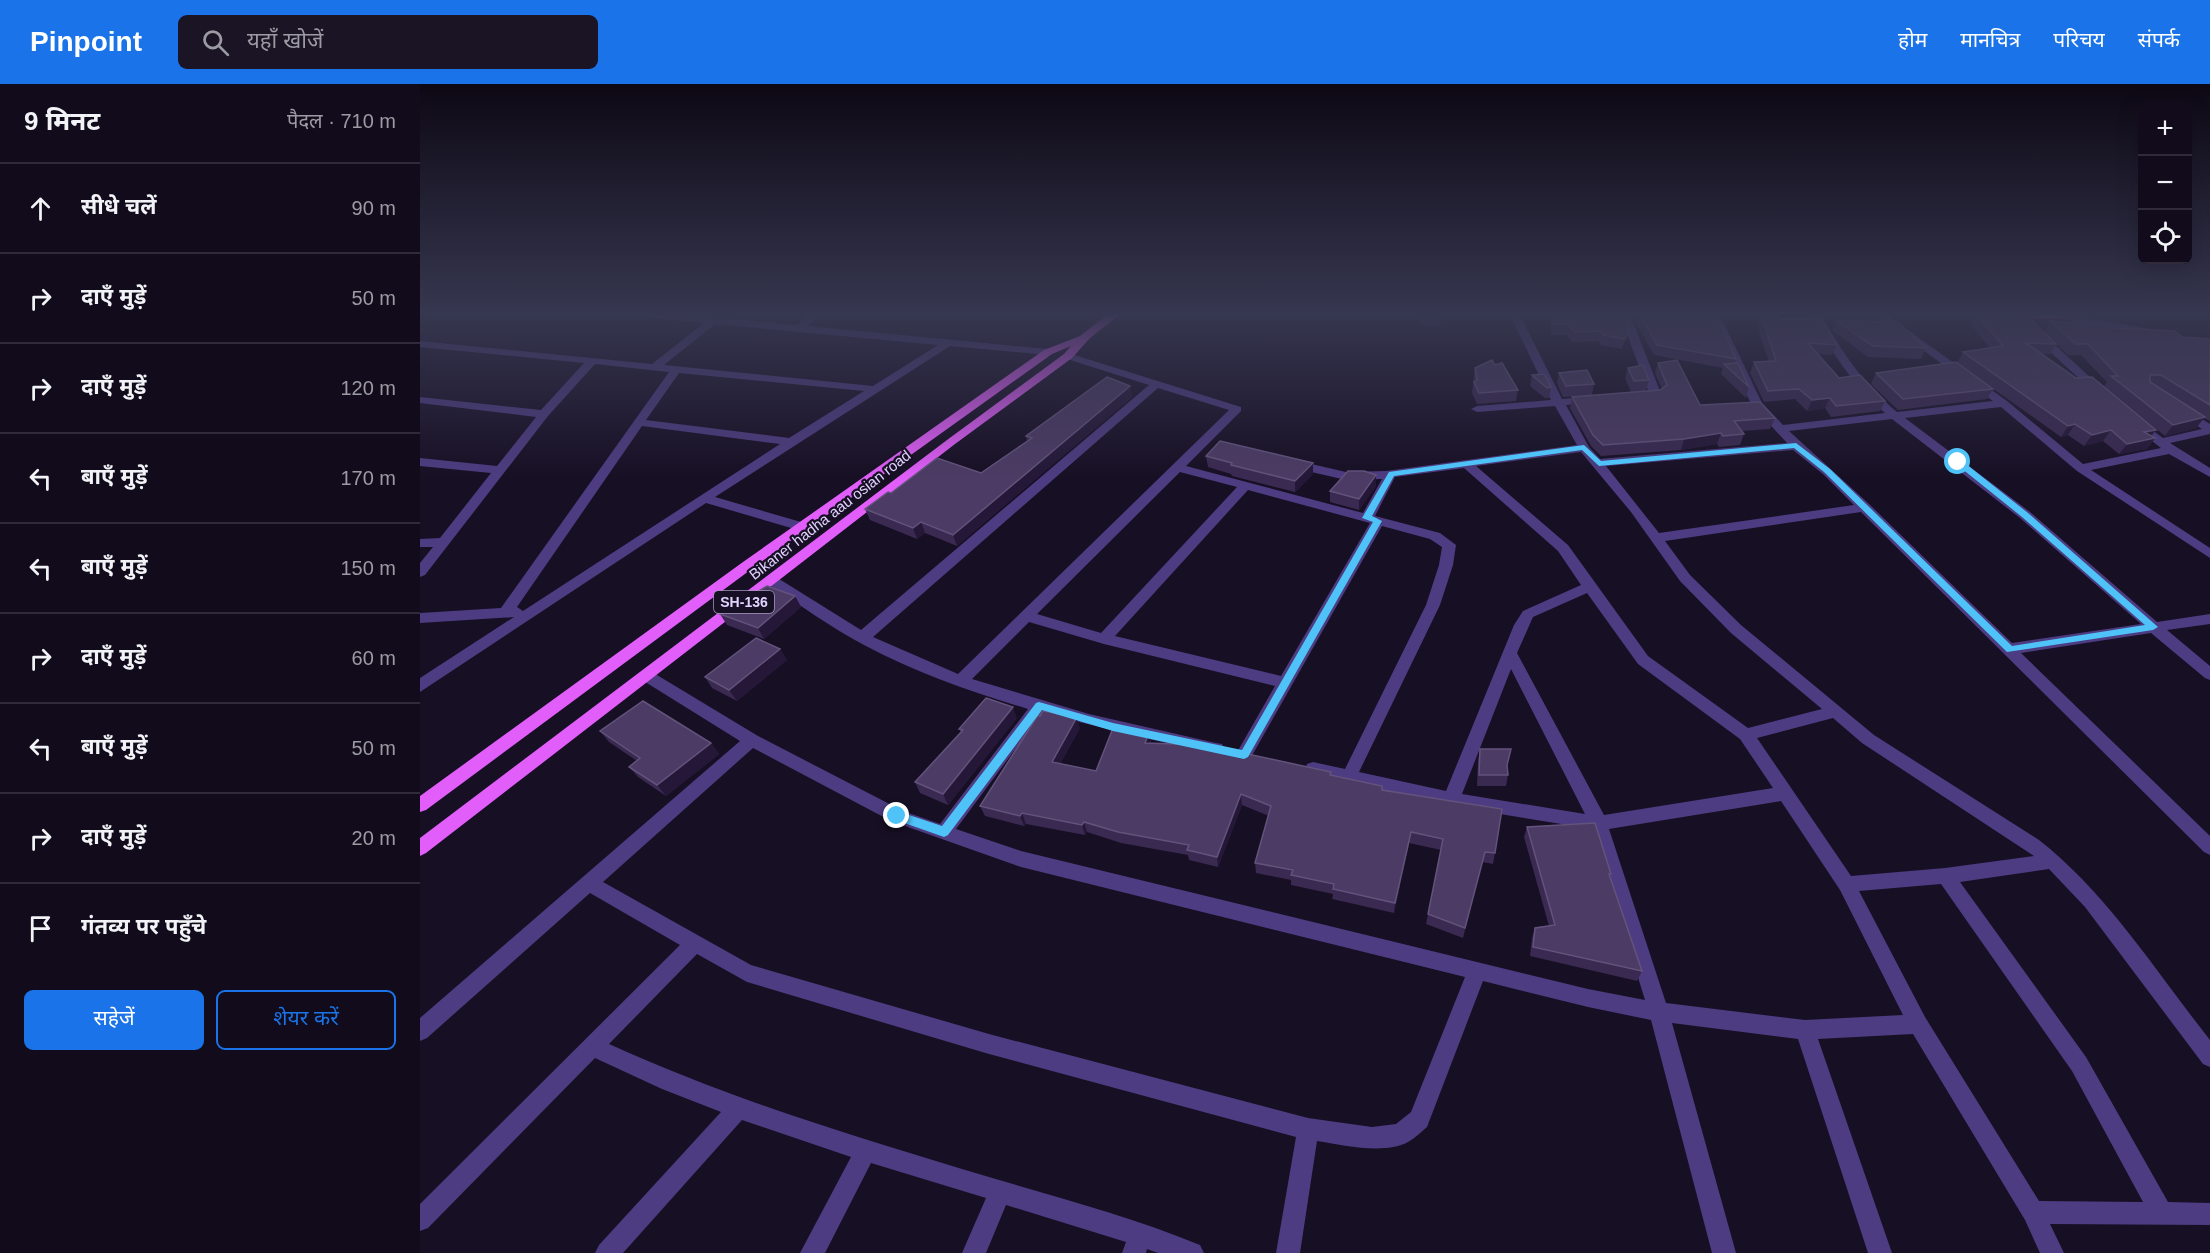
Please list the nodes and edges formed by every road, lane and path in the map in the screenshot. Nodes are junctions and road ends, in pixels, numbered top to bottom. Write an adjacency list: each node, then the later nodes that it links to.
1 (676, 369): 27 (street)
2 (584, 370): 24 (street)
3 (682, 370): 15 (street)
4 (906, 370): 15 (street)
5 (1023, 370): 48 (main road, Bikaner hadha aau osian road / SH-136)
6 (1050, 370): 54 (main road, Bikaner hadha aau osian road / SH-136)
7 (1109, 370): 14 (street)
8 (1542, 370): 20 (street)
9 (1646, 370): 17 (street)
10 (1741, 370): 28 (street)
11 (1850, 370): 25 (street)
12 (1957, 370): 21 (street)
13 (2076, 370): 16 (street)
14 (1155, 385): 39 (street); 62 (street)
15 (875, 389): 30 (street)
16 (2105, 396)
17 (1634, 398)
18 (1601, 399): 20 (street)
19 (420, 400): 24 (street)
20 (1558, 402): 23 (street); 33 (street)
21 (2003, 403): 25 (street); 40 (street)
22 (2175, 406): 29 (street)
23 (1477, 409)
24 (544, 414): 41 (street)
25 (1896, 417): 28 (street); 61 (street)
26 (2130, 417): 31 (street)
27 (639, 422): 30 (street); 57 (street)
28 (1779, 429): 32 (street)
29 (2210, 430): 31 (street)
30 (790, 442): 45 (street)
31 (2160, 442): 34 (street)
32 (1796, 446): 38 (street); 46 (street)
33 (1584, 448): 37 (street); 38 (street)
34 (2171, 450): 40 (street); 42 (street)
35 (1280, 460): 43 (street)
36 (420, 462): 41 (street)
37 (1465, 463): 43 (street); 55 (street)
38 (1599, 464): 49 (street)
39 (1178, 467): 44 (street); 58 (street)
40 (2081, 468): 52 (street)
41 (500, 470): 50 (street)
42 (2210, 473)
43 (1391, 474): 47 (street)
44 (1246, 485): 47 (street); 63 (street)
45 (704, 498): 48 (street); 56 (street)
46 (1865, 507): 49 (street); 64 (street)
47 (1372, 519): 69 (street); 76 (street)
48 (803, 527): 79 (main road, Bikaner hadha aau osian road / SH-136)
49 (1655, 538): 72 (street)
50 (444, 542): 51 (street); 53 (street)
51 (420, 543)
52 (2210, 554)
53 (420, 572)
54 (771, 580): 62 (street); 67 (main road, Bikaner hadha aau osian road / SH-136)
55 (1591, 586): 65 (street); 73 (street)
56 (534, 610): 57 (street); 70 (street)
57 (506, 612): 59 (street)
58 (1026, 616): 63 (street); 68 (street)
59 (420, 618)
60 (2210, 619): 61 (street)
61 (2153, 627): 64 (street); 66 (street)
62 (863, 637): 68 (street)
63 (1104, 639): 69 (street)
64 (2010, 649): 82 (street)
65 (1510, 654): 78 (street); 80 (street)
66 (2210, 674)
67 (647, 676): 74 (street); 83 (main road, Bikaner hadha aau osian road / SH-136)
68 (960, 681): 71 (street)
69 (1285, 683): 71 (street)
70 (420, 686)
71 (1039, 706): 81 (street)
72 (1834, 712): 73 (street); 84 (street)
73 (1746, 735): 77 (street)
74 (752, 740): 81 (street); 86 (street)
75 (1302, 767): 76 (street)
76 (1349, 777): 78 (street)
77 (1786, 793): 80 (street); 87 (street)
78 (1451, 799): 80 (street)
79 (420, 805)
80 (1599, 823): 90 (street)
81 (944, 832): 89 (street)
82 (2210, 847)
83 (420, 848)
84 (2053, 861): 85 (street); 95 (street)
85 (1945, 876): 87 (street); 102 (street)
86 (589, 883): 88 (street); 93 (street)
87 (1846, 884): 91 (street)
88 (694, 943): 94 (street); 97 (street)
89 (1477, 972): 90 (street); 97 (street)
90 (1659, 1012): 92 (street); 110 (street)
91 (1918, 1024): 92 (street); 100 (street)
92 (1805, 1029): 111 (street)
93 (420, 1031)
94 (593, 1047): 96 (street); 103 (street)
95 (2208, 1052)
96 (739, 1108): 98 (street); 105 (street)
97 (1308, 1129): 109 (street)
98 (867, 1149): 99 (street); 106 (street)
99 (1000, 1192): 104 (street); 107 (street)
100 (2033, 1212): 102 (street); 112 (street)
101 (2210, 1214): 102 (street)
102 (2163, 1215)
103 (420, 1220)
104 (1137, 1244): 108 (street)
105 (607, 1253)
106 (812, 1253)
107 (974, 1253)
108 (1192, 1253)
109 (1288, 1253)
110 (1724, 1253)
111 (1880, 1253)
112 (2052, 1253)

